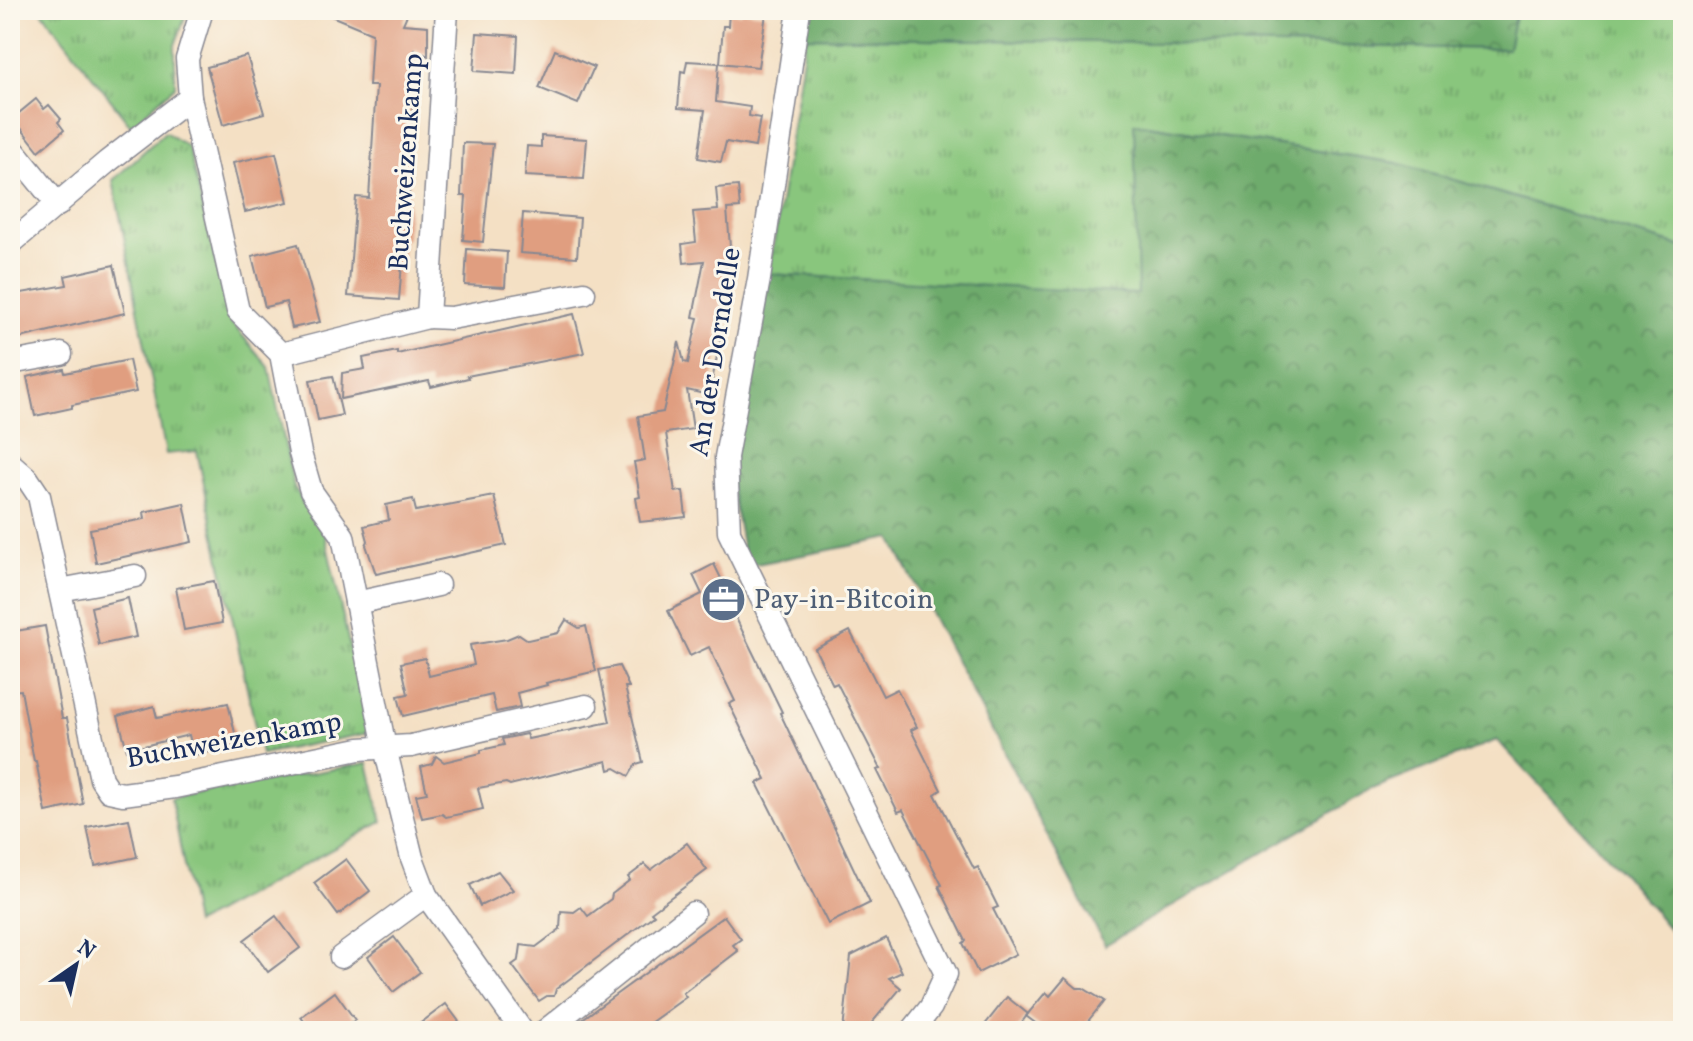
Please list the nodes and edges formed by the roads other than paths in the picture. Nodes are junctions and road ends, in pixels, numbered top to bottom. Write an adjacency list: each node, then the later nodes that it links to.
1 (202, 10): 4 (street)
2 (447, 10): 9 (street, Buchweizenkamp)
3 (799, 10): 25 (street, An der Dorndelle)
4 (190, 98): 6 (street); 11 (street)
5 (10, 146): 6 (street)
6 (58, 205): 7 (street)
7 (10, 244)
8 (584, 293): 9 (street)
9 (428, 317): 11 (street)
10 (61, 354): 12 (street)
11 (281, 354): 17 (street, Buchweizenkamp)
12 (10, 363)
13 (10, 463): 16 (street, Buchweizenkamp)
14 (135, 576): 16 (street)
15 (438, 585): 17 (street)
16 (60, 590): 19 (street, Buchweizenkamp)
17 (356, 603): 19 (street, Buchweizenkamp)
18 (586, 706): 19 (street, Buchweizenkamp)
19 (385, 748): 20 (street, Buchweizenkamp)
20 (426, 895): 22 (street); 23 (street, Buchweizenkamp)
21 (693, 913): 24 (street)
22 (341, 957)
23 (516, 1029)
24 (545, 1031)
25 (912, 1031)

